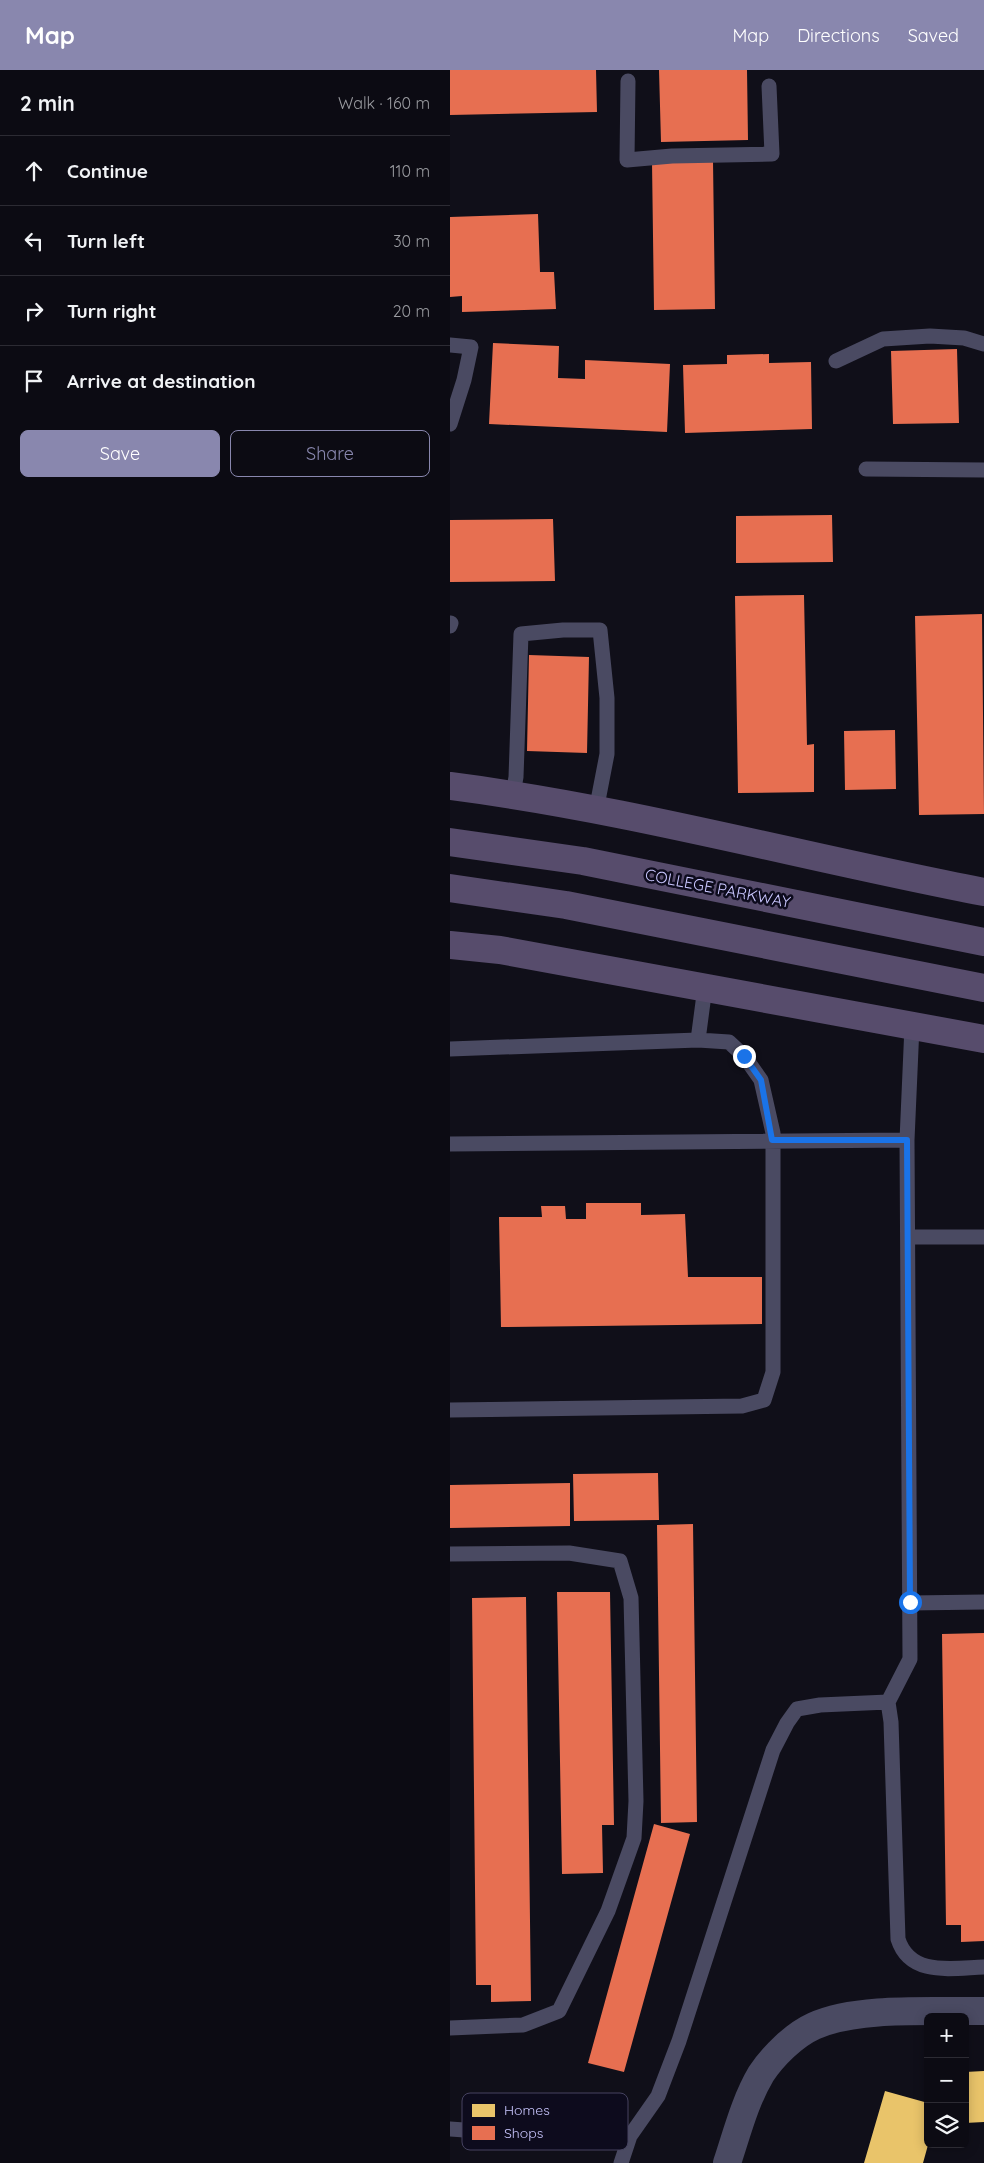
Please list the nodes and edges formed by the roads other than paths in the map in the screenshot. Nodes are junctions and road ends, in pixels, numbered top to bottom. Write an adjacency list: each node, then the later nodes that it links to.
1 (628, 81): 2 (lane)
2 (768, 86)
3 (984, 344): 5 (lane)
4 (450, 345): 6 (lane)
5 (836, 362)
6 (450, 424)
7 (866, 469): 8 (lane)
8 (984, 470)
9 (450, 786): 10 (main road)
10 (513, 794): 11 (main road); 11 (lane)
11 (596, 811): 14 (main road)
12 (450, 842): 15 (main road, COLLEGE PARKWAY)
13 (450, 888): 18 (main road)
14 (984, 892)
15 (984, 942)
16 (450, 945): 17 (main road)
17 (705, 987): 19 (main road); 21 (lane)
18 (984, 988)
19 (912, 1026): 20 (main road); 24 (lane)
20 (984, 1039)
21 (698, 1040): 22 (lane); 23 (lane)
22 (450, 1050)
23 (772, 1140): 24 (lane); 25 (lane); 28 (lane)
24 (907, 1140): 26 (lane)
25 (450, 1144)
26 (908, 1237): 27 (lane); 30 (lane)
27 (984, 1237)
28 (450, 1410)
29 (450, 1554): 35 (lane)
30 (910, 1602): 31 (lane); 32 (lane)
31 (984, 1602)
32 (888, 1702): 33 (lane); 36 (lane)
33 (984, 1967)
34 (984, 2012): 40 (street)
35 (450, 2028)
36 (630, 2136): 37 (lane)
37 (628, 2142)
38 (625, 2150): 39 (lane)
39 (621, 2163)
40 (727, 2163)

